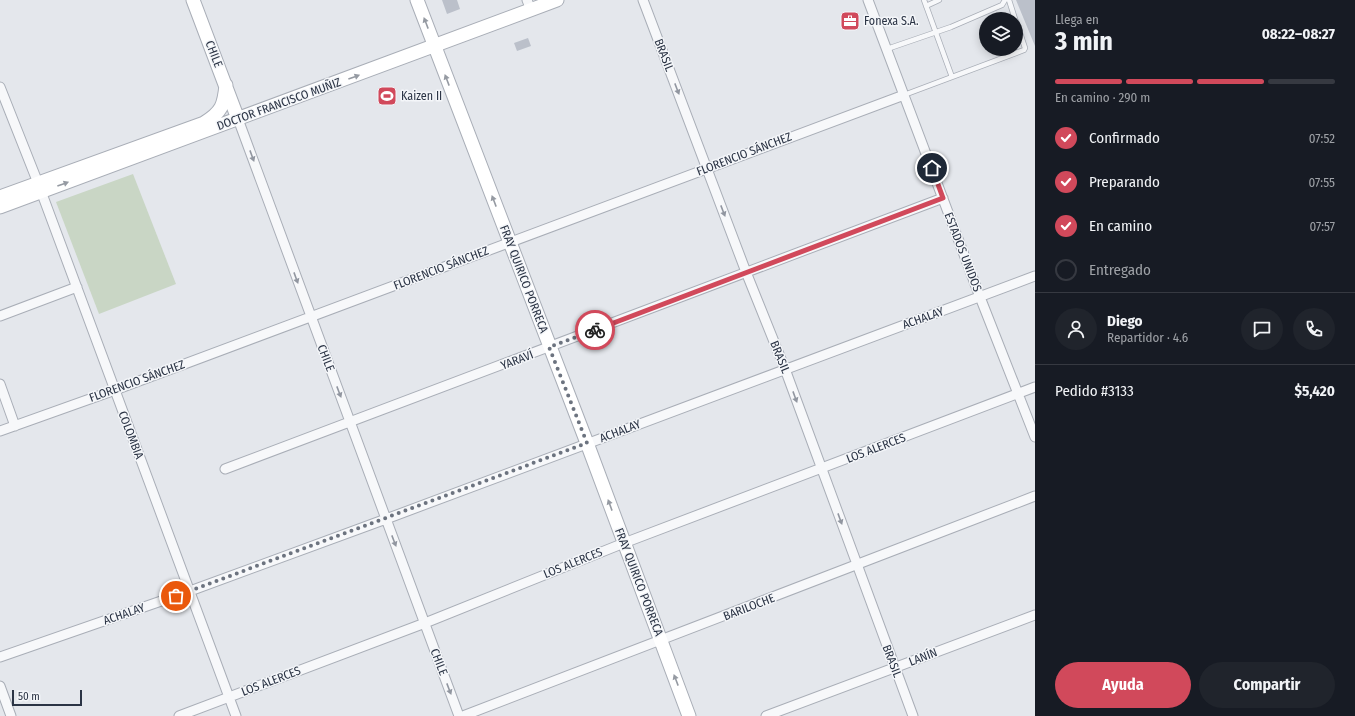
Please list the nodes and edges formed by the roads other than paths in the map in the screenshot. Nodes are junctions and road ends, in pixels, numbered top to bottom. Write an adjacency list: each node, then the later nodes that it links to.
1 (193, 0): 18 (main road, CHILE)
2 (417, 0): 14 (main road, FRAY QUIRICO PORRECA, one-way to 2)
3 (557, 0): 10 (main road, DOCTOR FRANCISCO MUÑIZ)
4 (643, 0): 22 (street, BRASIL, one-way to 22)
5 (868, 0): 15 (street, ESTADOS UNIDOS)
6 (924, 0): 11 (lane)
7 (939, 0): 11 (lane)
8 (1005, 0): 13 (lane)
9 (1009, 0): 12 (lane)
10 (529, 5): 14 (main road, DOCTOR FRANCISCO MUÑIZ)
11 (926, 6): 13 (lane)
12 (1013, 12)
13 (937, 33): 15 (lane); 17 (lane)
14 (434, 47): 21 (main road, DOCTOR FRANCISCO MUÑIZ, one-way to 14); 27 (main road, FRAY QUIRICO PORRECA, one-way to 14)
15 (887, 49): 20 (street, ESTADOS UNIDOS)
16 (1008, 56): 17 (lane)
17 (952, 77): 20 (lane)
18 (226, 85): 21 (main road, CHILE); 23 (main road, DOCTOR FRANCISCO MUÑIZ)
19 (0, 89): 23 (street, COLOMBIA)
20 (904, 94): 22 (street, FLORENCIO SÁNCHEZ); 25 (street, ESTADOS UNIDOS)
21 (238, 119): 23 (main road, DOCTOR FRANCISCO MUÑIZ, one-way to 21); 33 (street, CHILE, one-way to 33)
22 (707, 168): 27 (street, FLORENCIO SÁNCHEZ); 28 (street, BRASIL, one-way to 28)
23 (40, 188): 24 (main road, DOCTOR FRANCISCO MUÑIZ); 26 (main road, DOCTOR FRANCISCO MUÑIZ); 30 (street, COLOMBIA)
24 (0, 197)
25 (943, 198): 28 (street, YARAVÍ); 31 (street, ESTADOS UNIDOS)
26 (0, 207)
27 (510, 242): 33 (street, FLORENCIO SÁNCHEZ); 34 (main road, FRAY QUIRICO PORRECA)
28 (746, 272): 34 (street, YARAVÍ); 35 (street, BRASIL)
29 (1035, 276): 31 (street, ACHALAY)
30 (77, 287): 32 (street); 38 (street, COLOMBIA)
31 (980, 297): 35 (street, ACHALAY); 39 (street, ESTADOS UNIDOS)
32 (0, 316)
33 (310, 317): 38 (street, FLORENCIO SÁNCHEZ); 40 (street, CHILE, one-way to 40)
34 (549, 347): 40 (street, YARAVÍ); 44 (main road, FRAY QUIRICO PORRECA)
35 (785, 369): 44 (street, ACHALAY); 45 (street, BRASIL, one-way to 45)
36 (0, 384): 41 (street)
37 (1035, 387): 39 (street, LOS ALERCES)
38 (115, 390): 41 (street, FLORENCIO SÁNCHEZ); 51 (street, COLOMBIA)
39 (1018, 393): 43 (street, ESTADOS UNIDOS); 45 (street, LOS ALERCES)
40 (350, 423): 46 (street, YARAVÍ); 48 (street, CHILE)
41 (15, 426): 42 (street, FLORENCIO SÁNCHEZ)
42 (0, 431)
43 (1035, 436)
44 (587, 443): 48 (street, ACHALAY); 49 (main road, FRAY QUIRICO PORRECA, one-way to 44)
45 (822, 468): 49 (street, LOS ALERCES); 50 (street, BRASIL, one-way to 50)
46 (225, 469)
47 (1035, 496): 50 (street, BARILOCHE)
48 (386, 519): 51 (street, ACHALAY); 53 (street, CHILE, one-way to 53)
49 (624, 543): 53 (street, LOS ALERCES); 54 (main road, FRAY QUIRICO PORRECA)
50 (856, 565): 54 (street, BARILOCHE); 56 (street, BRASIL)
51 (190, 591): 55 (street, ACHALAY); 58 (street, COLOMBIA)
52 (1035, 615): 56 (street, LANÍN)
53 (424, 623): 58 (street, LOS ALERCES); 62 (street, CHILE, one-way to 62)
54 (661, 641): 63 (street, BARILOCHE); 64 (main road, FRAY QUIRICO PORRECA, one-way to 54)
55 (0, 657)
56 (895, 668): 65 (street, LANÍN); 66 (street, BRASIL)
57 (0, 686): 59 (street)
58 (229, 697): 60 (street, LOS ALERCES); 61 (street, COLOMBIA)
59 (11, 716)
60 (179, 716)
61 (236, 716)
62 (459, 716)
63 (462, 716)
64 (689, 716)
65 (766, 716)
66 (913, 716)

